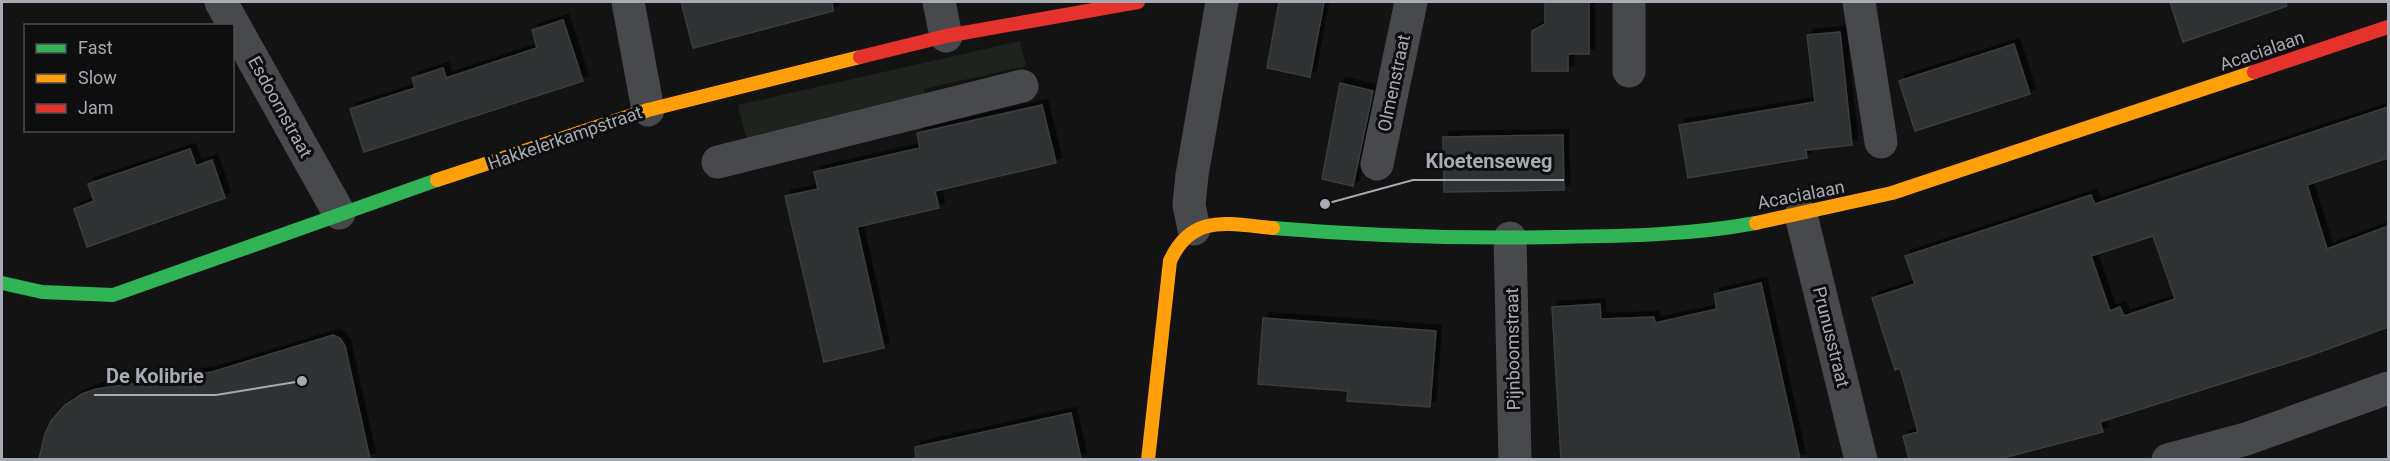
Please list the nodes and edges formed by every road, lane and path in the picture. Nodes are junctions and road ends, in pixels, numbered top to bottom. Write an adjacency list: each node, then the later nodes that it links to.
1 (221, 2): 9 (street, Esdoornstraat)
2 (628, 2): 15 (street)
3 (939, 2): 12 (street)
4 (1138, 2): 12 (street, Hakkelerkampstraat)
5 (1222, 2): 21 (street)
6 (1411, 2): 18 (street, Olmenstraat)
7 (1629, 2): 13 (street)
8 (1859, 2): 16 (street)
9 (233, 24)
10 (234, 25): 19 (street, Esdoornstraat)
11 (2388, 27): 20 (street, Acacialaan)
12 (946, 36): 15 (street, Hakkelerkampstraat)
13 (1629, 71)
14 (1022, 86): 17 (street)
15 (648, 110): 19 (street, Hakkelerkampstraat)
16 (1881, 142)
17 (718, 162)
18 (1377, 164)
19 (339, 213): 23 (street, Hakkelerkampstraat)
20 (1801, 214): 22 (street, Acacialaan); 27 (street, Prunusstraat)
21 (1194, 229): 22 (street, Acacialaan); 25 (street)
22 (1510, 238): 26 (street, Pijnboomstraat)
23 (2, 284)
24 (2388, 388): 28 (street)
25 (1148, 459)
26 (1515, 459)
27 (1861, 459)
28 (2168, 459)

